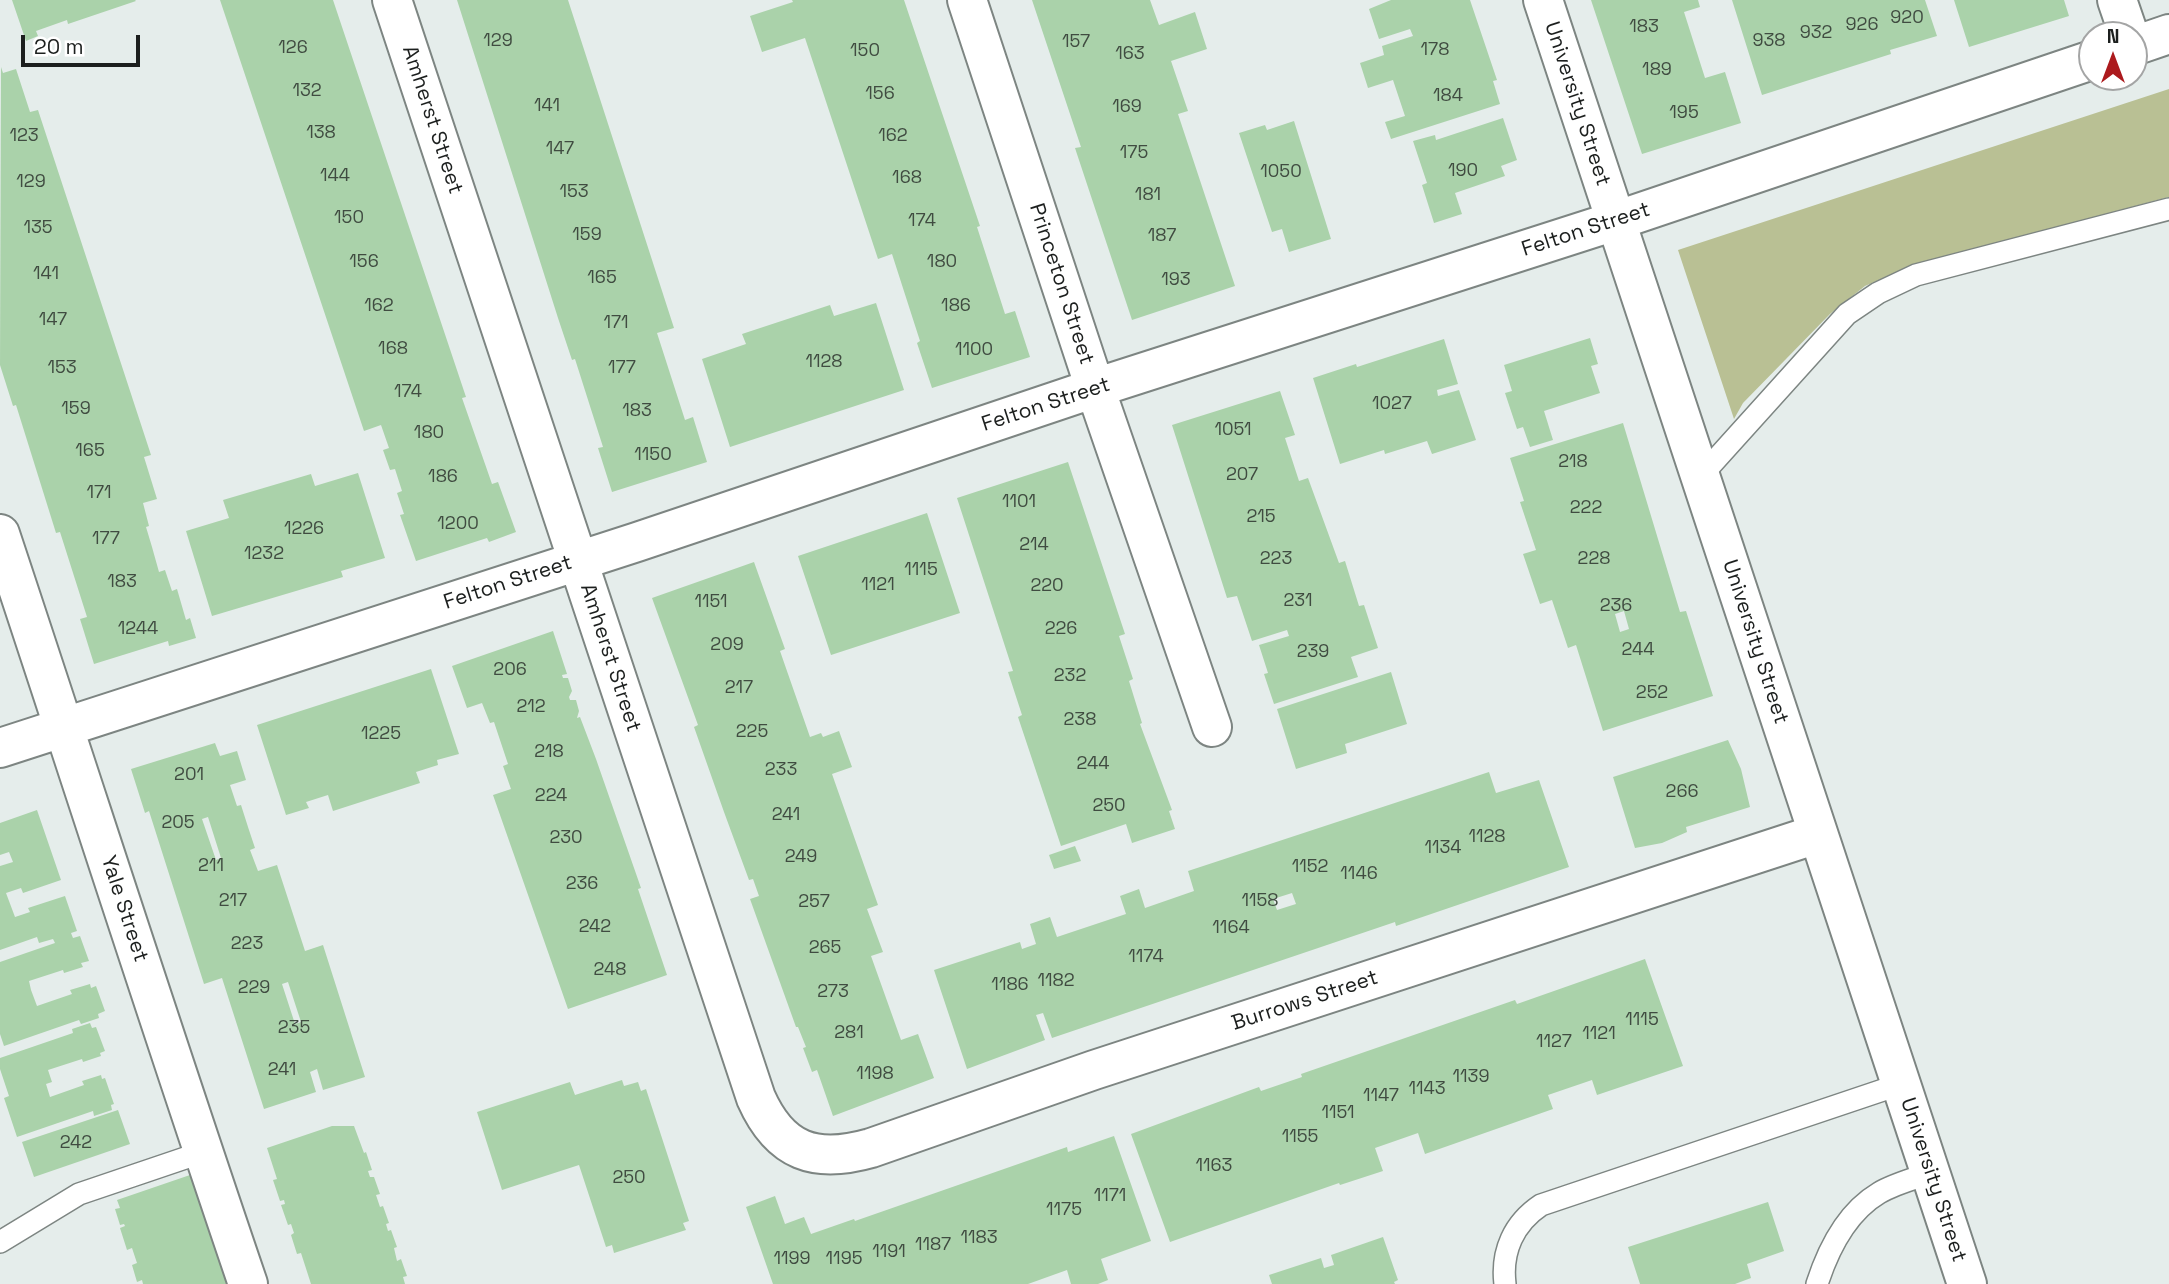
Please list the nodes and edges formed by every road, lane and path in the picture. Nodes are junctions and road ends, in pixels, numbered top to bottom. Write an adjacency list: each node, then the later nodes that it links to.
1 (392, 0): 14 (street, Amherst Street)
2 (967, 0): 11 (street, Princeton Street)
3 (1543, 0): 10 (street, University Street)
4 (2117, 0): 5 (street)
5 (2124, 21)
6 (2169, 34): 7 (street)
7 (2148, 41)
8 (2078, 65): 10 (street, Felton Street)
9 (2169, 209): 12 (lane)
10 (1615, 220): 11 (street, Felton Street); 12 (street, University Street)
11 (1095, 388): 14 (street, Felton Street); 16 (street, Princeton Street)
12 (1700, 477): 18 (street, University Street)
13 (0, 534): 15 (street, Yale Street)
14 (578, 561): 15 (street, Felton Street); 20 (street, Amherst Street)
15 (64, 727): 17 (street, Felton Street); 21 (street, Yale Street)
16 (1212, 727)
17 (0, 748)
18 (1817, 834): 19 (street, University Street); 20 (street, Burrows Street)
19 (1901, 1084): 22 (street, University Street); 25 (lane)
20 (792, 1146)
21 (203, 1152): 23 (lane); 24 (street, Yale Street)
22 (1931, 1173): 26 (lane); 27 (street, University Street)
23 (0, 1242)
24 (248, 1284)
25 (1505, 1284)
26 (1817, 1284)
27 (1967, 1284)

